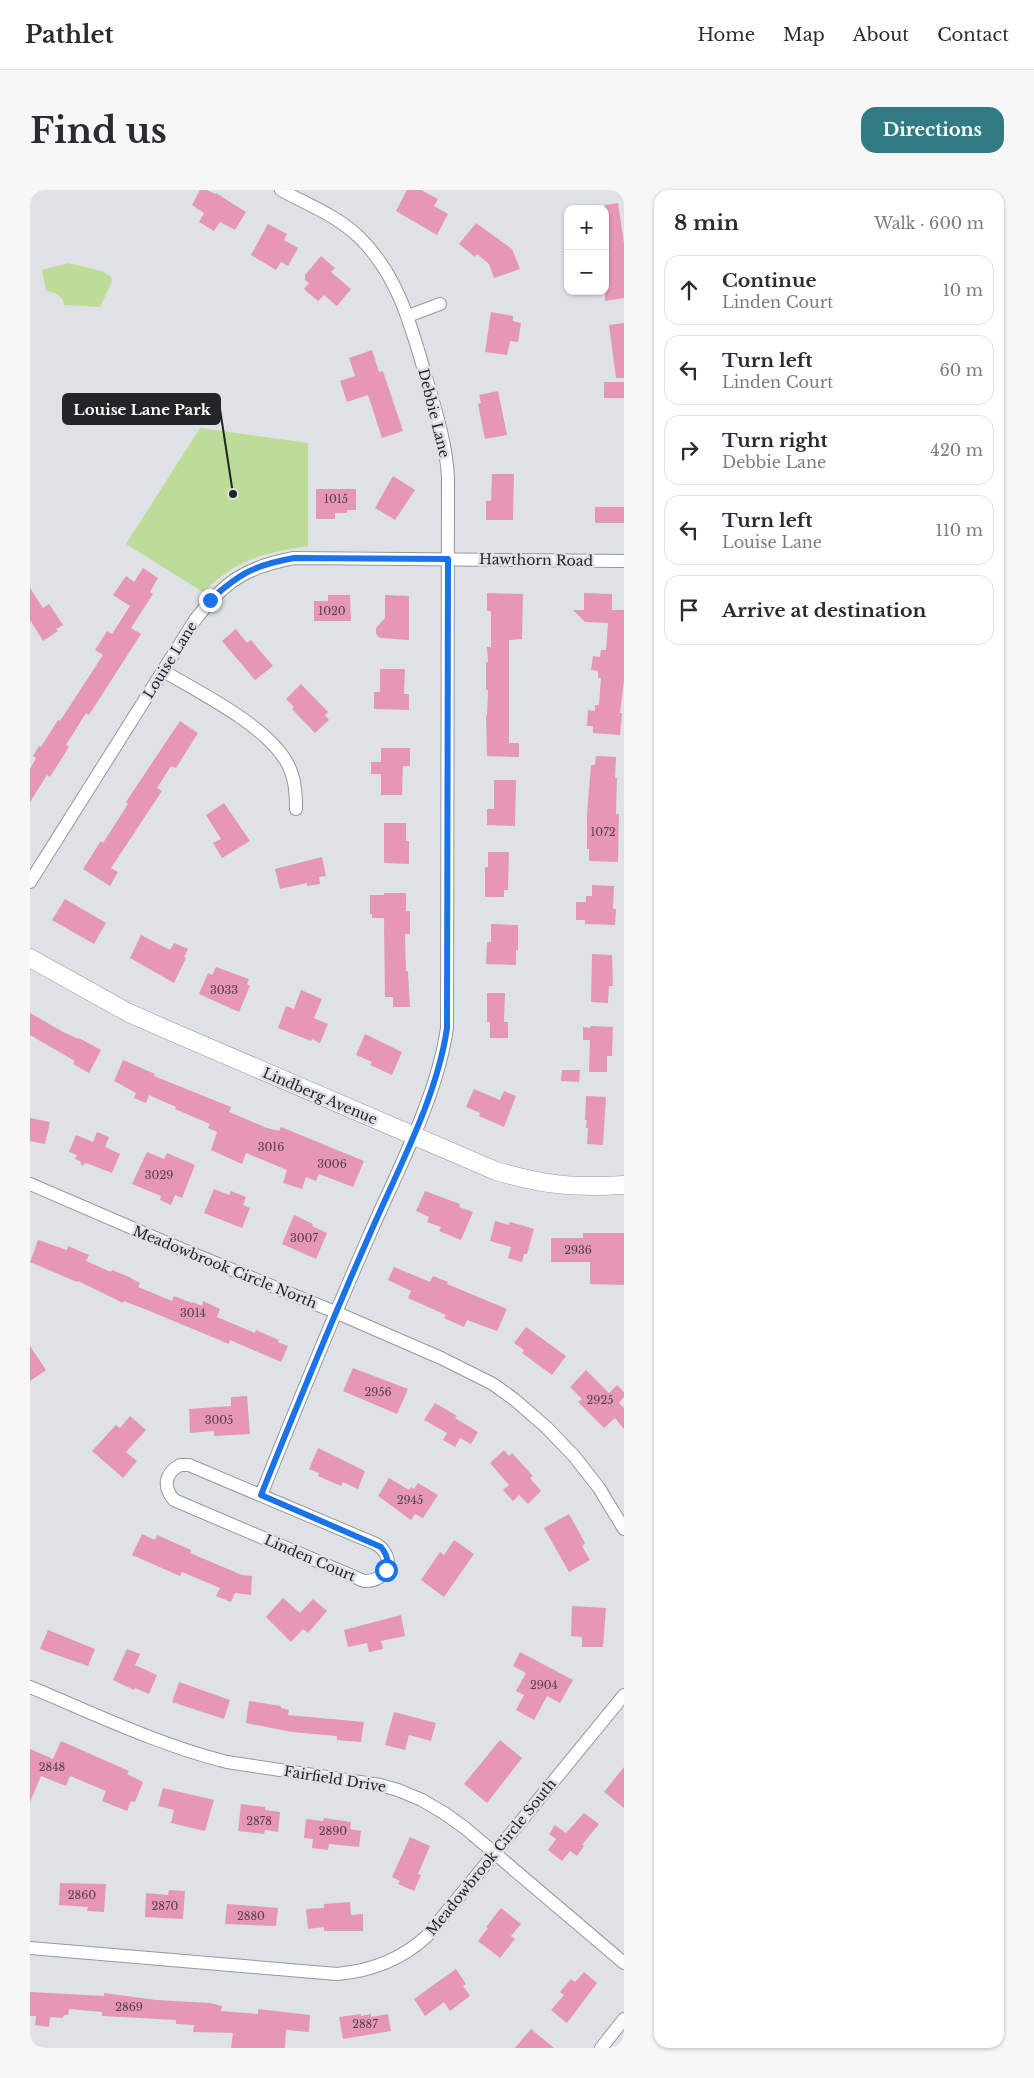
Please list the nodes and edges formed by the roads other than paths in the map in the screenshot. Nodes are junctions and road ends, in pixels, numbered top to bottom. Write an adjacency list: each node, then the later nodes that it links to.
1 (281, 190): 3 (street, Debbie Lane)
2 (440, 304): 3 (street)
3 (408, 316): 4 (street, Debbie Lane)
4 (448, 559): 5 (street, Hawthorn Road); 6 (street, Louise Lane); 10 (street, Debbie Lane)
5 (624, 561)
6 (163, 671): 7 (street); 8 (street, Louise Lane)
7 (296, 809)
8 (30, 882)
9 (30, 958): 10 (street, Lindberg Avenue)
10 (413, 1136): 12 (street, Lindberg Avenue); 13 (street, Debbie Lane)
11 (30, 1184): 13 (street, Meadowbrook Circle North)
12 (624, 1185)
13 (335, 1312): 14 (street, Debbie Lane); 15 (street, Meadowbrook Circle North)
14 (261, 1495): 14 (street, Linden Court)
15 (623, 1524)
16 (30, 1686): 18 (street, Fairfield Drive)
17 (624, 1696): 18 (street, Meadowbrook Circle South)
18 (494, 1853): 19 (street, Meadowbrook Circle South); 20 (street, Fairfield Drive)
19 (30, 1948)
20 (624, 1963)
21 (624, 2019): 22 (street)
22 (601, 2048)

